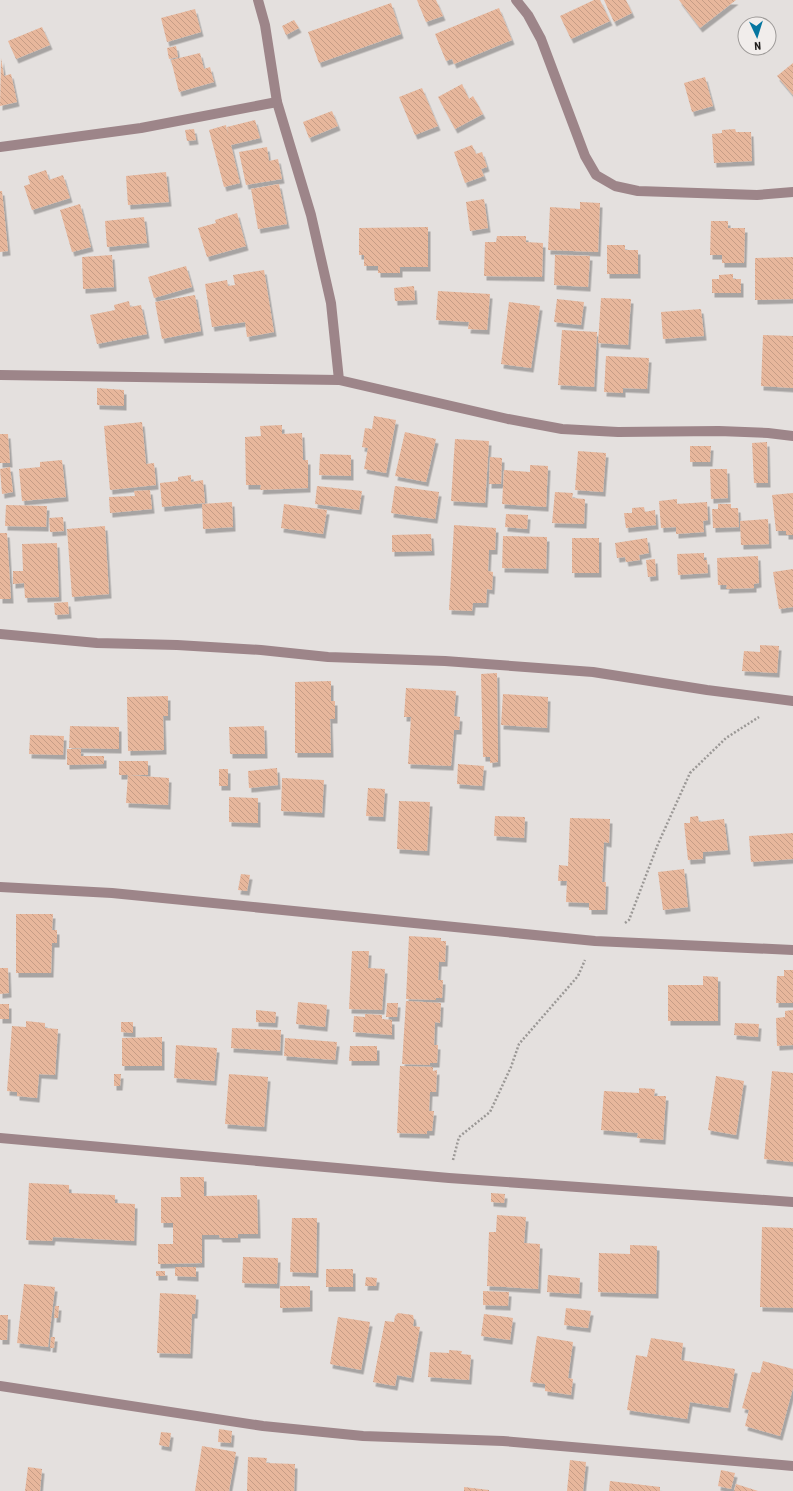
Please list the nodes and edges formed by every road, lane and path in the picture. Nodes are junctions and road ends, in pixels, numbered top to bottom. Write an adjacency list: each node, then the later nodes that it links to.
1 (258, 0): 3 (street)
2 (516, 0): 5 (street)
3 (277, 102): 4 (street); 7 (street)
4 (0, 147)
5 (793, 192)
6 (0, 375): 7 (street)
7 (339, 380): 8 (street)
8 (793, 436)
9 (0, 634): 10 (street)
10 (792, 701): 12 (path)
11 (0, 887): 13 (street)
12 (622, 924)
13 (595, 940): 14 (street); 16 (path)
14 (793, 950)
15 (0, 1138): 16 (street)
16 (449, 1178): 17 (street)
17 (793, 1202)
18 (0, 1386): 19 (street)
19 (793, 1466)

